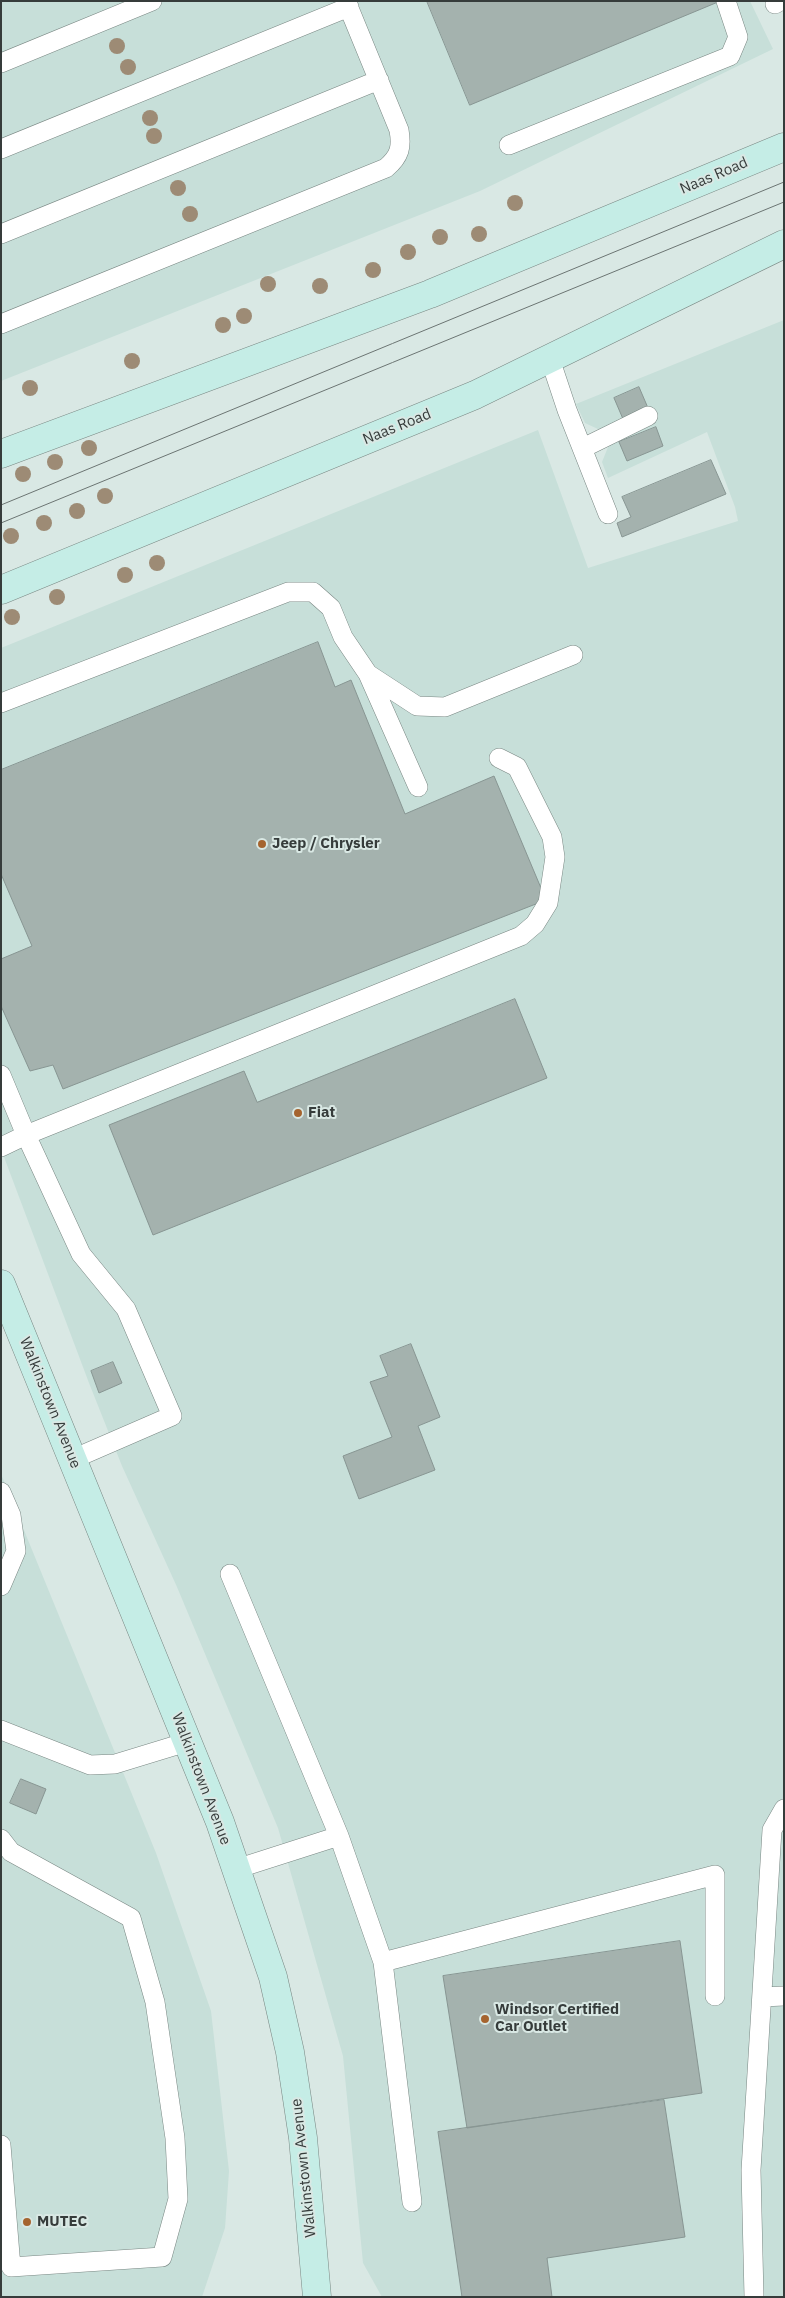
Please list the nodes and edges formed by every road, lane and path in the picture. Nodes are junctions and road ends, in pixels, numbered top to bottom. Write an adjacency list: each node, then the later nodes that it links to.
1 (152, 1): 4 (lane)
2 (726, 1): 6 (lane)
3 (348, 4): 5 (lane); 8 (lane)
4 (1, 63)
5 (379, 80): 9 (lane); 11 (lane)
6 (510, 145)
7 (784, 147): 15 (main road, Naas Road)
8 (1, 149)
9 (1, 234)
10 (784, 244): 12 (main road, Naas Road)
11 (1, 324)
12 (550, 359): 14 (lane); 17 (main road, Naas Road)
13 (648, 416): 14 (lane)
14 (583, 448): 16 (lane)
15 (1, 454)
16 (608, 514)
17 (1, 590)
18 (573, 655): 19 (lane)
19 (368, 674): 20 (lane); 22 (lane)
20 (1, 703)
21 (499, 758): 24 (lane)
22 (418, 787)
23 (1, 1075): 24 (lane)
24 (26, 1135): 25 (lane); 27 (lane)
25 (1, 1146)
26 (1, 1284): 27 (main road, Walkinstown Avenue)
27 (73, 1460): 32 (main road, Walkinstown Avenue)
28 (1, 1492): 30 (lane)
29 (230, 1574): 34 (lane)
30 (1, 1586)
31 (1, 1730): 32 (lane)
32 (187, 1742): 36 (main road, Walkinstown Avenue)
33 (784, 1809): 40 (lane)
34 (339, 1836): 36 (lane); 37 (lane)
35 (1, 1839): 41 (lane)
36 (236, 1869): 43 (main road, Walkinstown Avenue)
37 (383, 1962): 38 (lane); 42 (lane)
38 (715, 1996)
39 (784, 1996): 40 (lane)
40 (762, 1997): 44 (lane)
41 (1, 2145)
42 (412, 2202)
43 (316, 2295)
44 (754, 2297)

